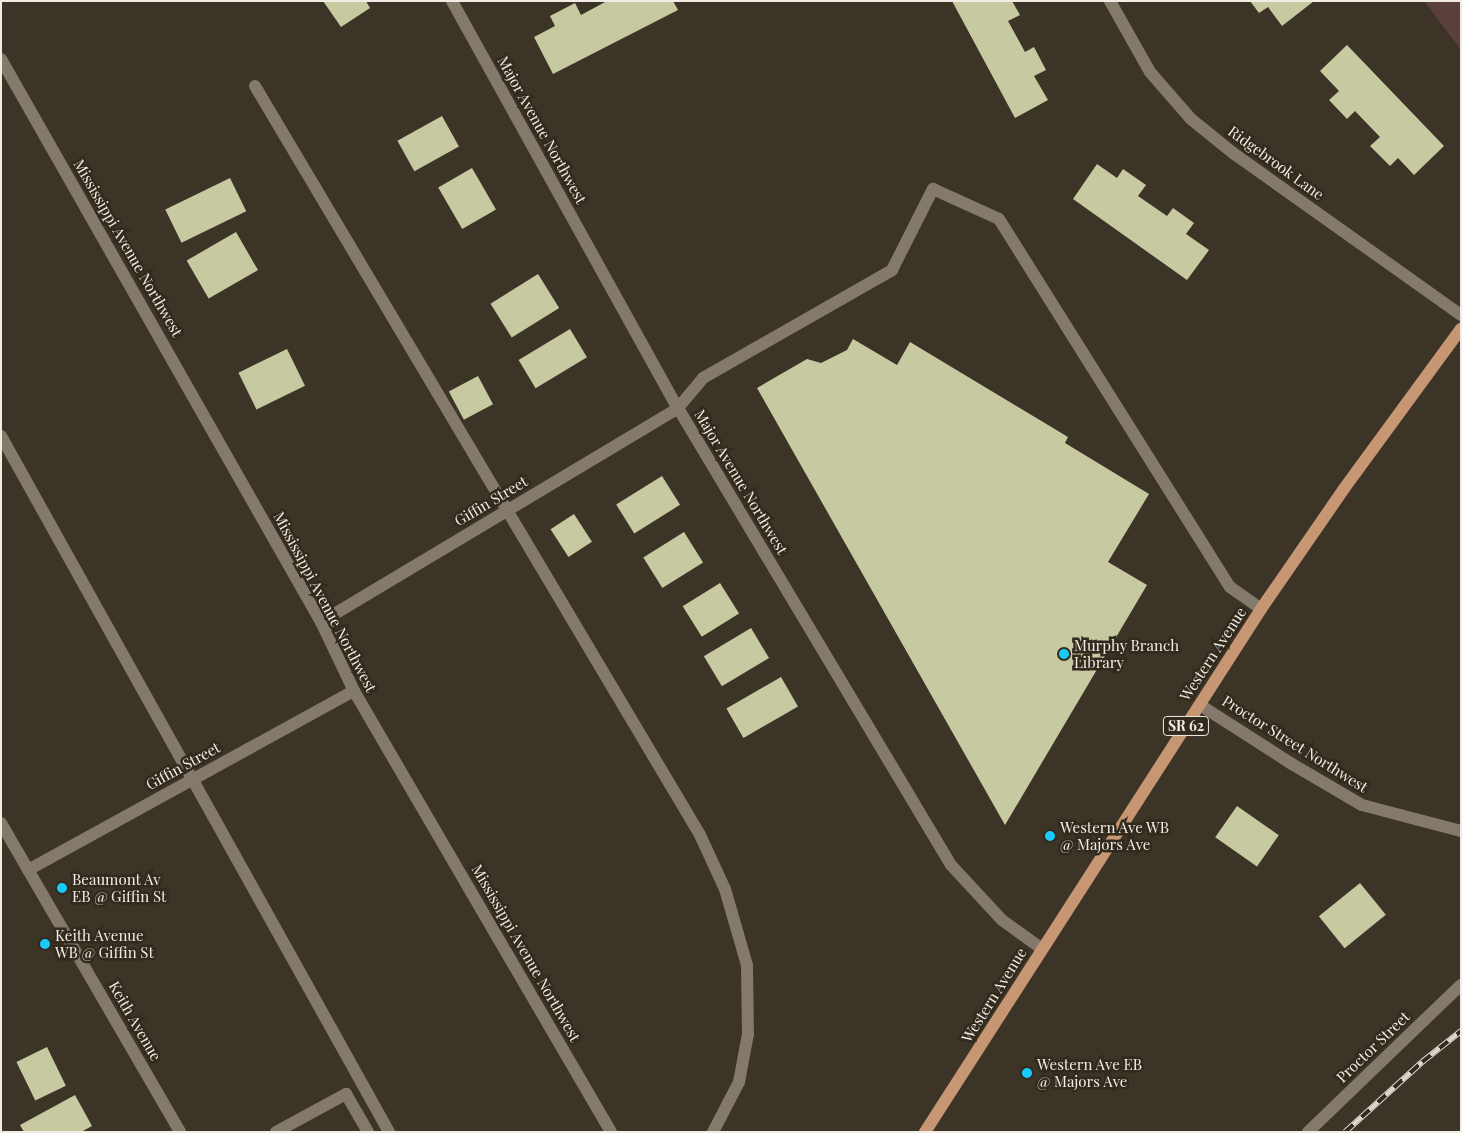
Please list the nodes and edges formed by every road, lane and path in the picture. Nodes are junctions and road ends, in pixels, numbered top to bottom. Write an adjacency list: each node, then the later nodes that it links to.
1 (452, 1): 7 (street, Major Avenue Northwest)
2 (1110, 1): 5 (street, Ridgebrook Lane)
3 (1, 59): 11 (street, Mississippi Avenue Northwest)
4 (255, 86): 9 (street)
5 (1461, 315)
6 (1461, 329): 10 (main road, Western Avenue / SR 62)
7 (678, 408): 9 (street, Giffin Street); 10 (street, Giffin Street); 18 (street, Major Avenue Northwest)
8 (1, 436): 14 (street)
9 (506, 511): 11 (street, Giffin Street); 25 (street)
10 (1261, 609): 13 (main road, Western Avenue / SR 62)
11 (321, 622): 12 (street, Mississippi Avenue Northwest)
12 (354, 691): 14 (street, Giffin Street); 24 (street, Mississippi Avenue Northwest)
13 (1200, 705): 16 (street, Proctor Street Northwest); 18 (main road, Western Avenue / SR 62)
14 (192, 780): 17 (street, Giffin Street); 23 (street)
15 (1, 824): 17 (street, Keith Avenue)
16 (1461, 831)
17 (28, 870): 20 (street, Keith Avenue)
18 (1042, 949): 26 (main road, Western Avenue / SR 62)
19 (1461, 985): 27 (street, Proctor Street)
20 (180, 1132)
21 (276, 1132): 22 (street)
22 (368, 1132)
23 (389, 1132)
24 (611, 1132)
25 (713, 1132)
26 (925, 1132)
27 (1308, 1132)

